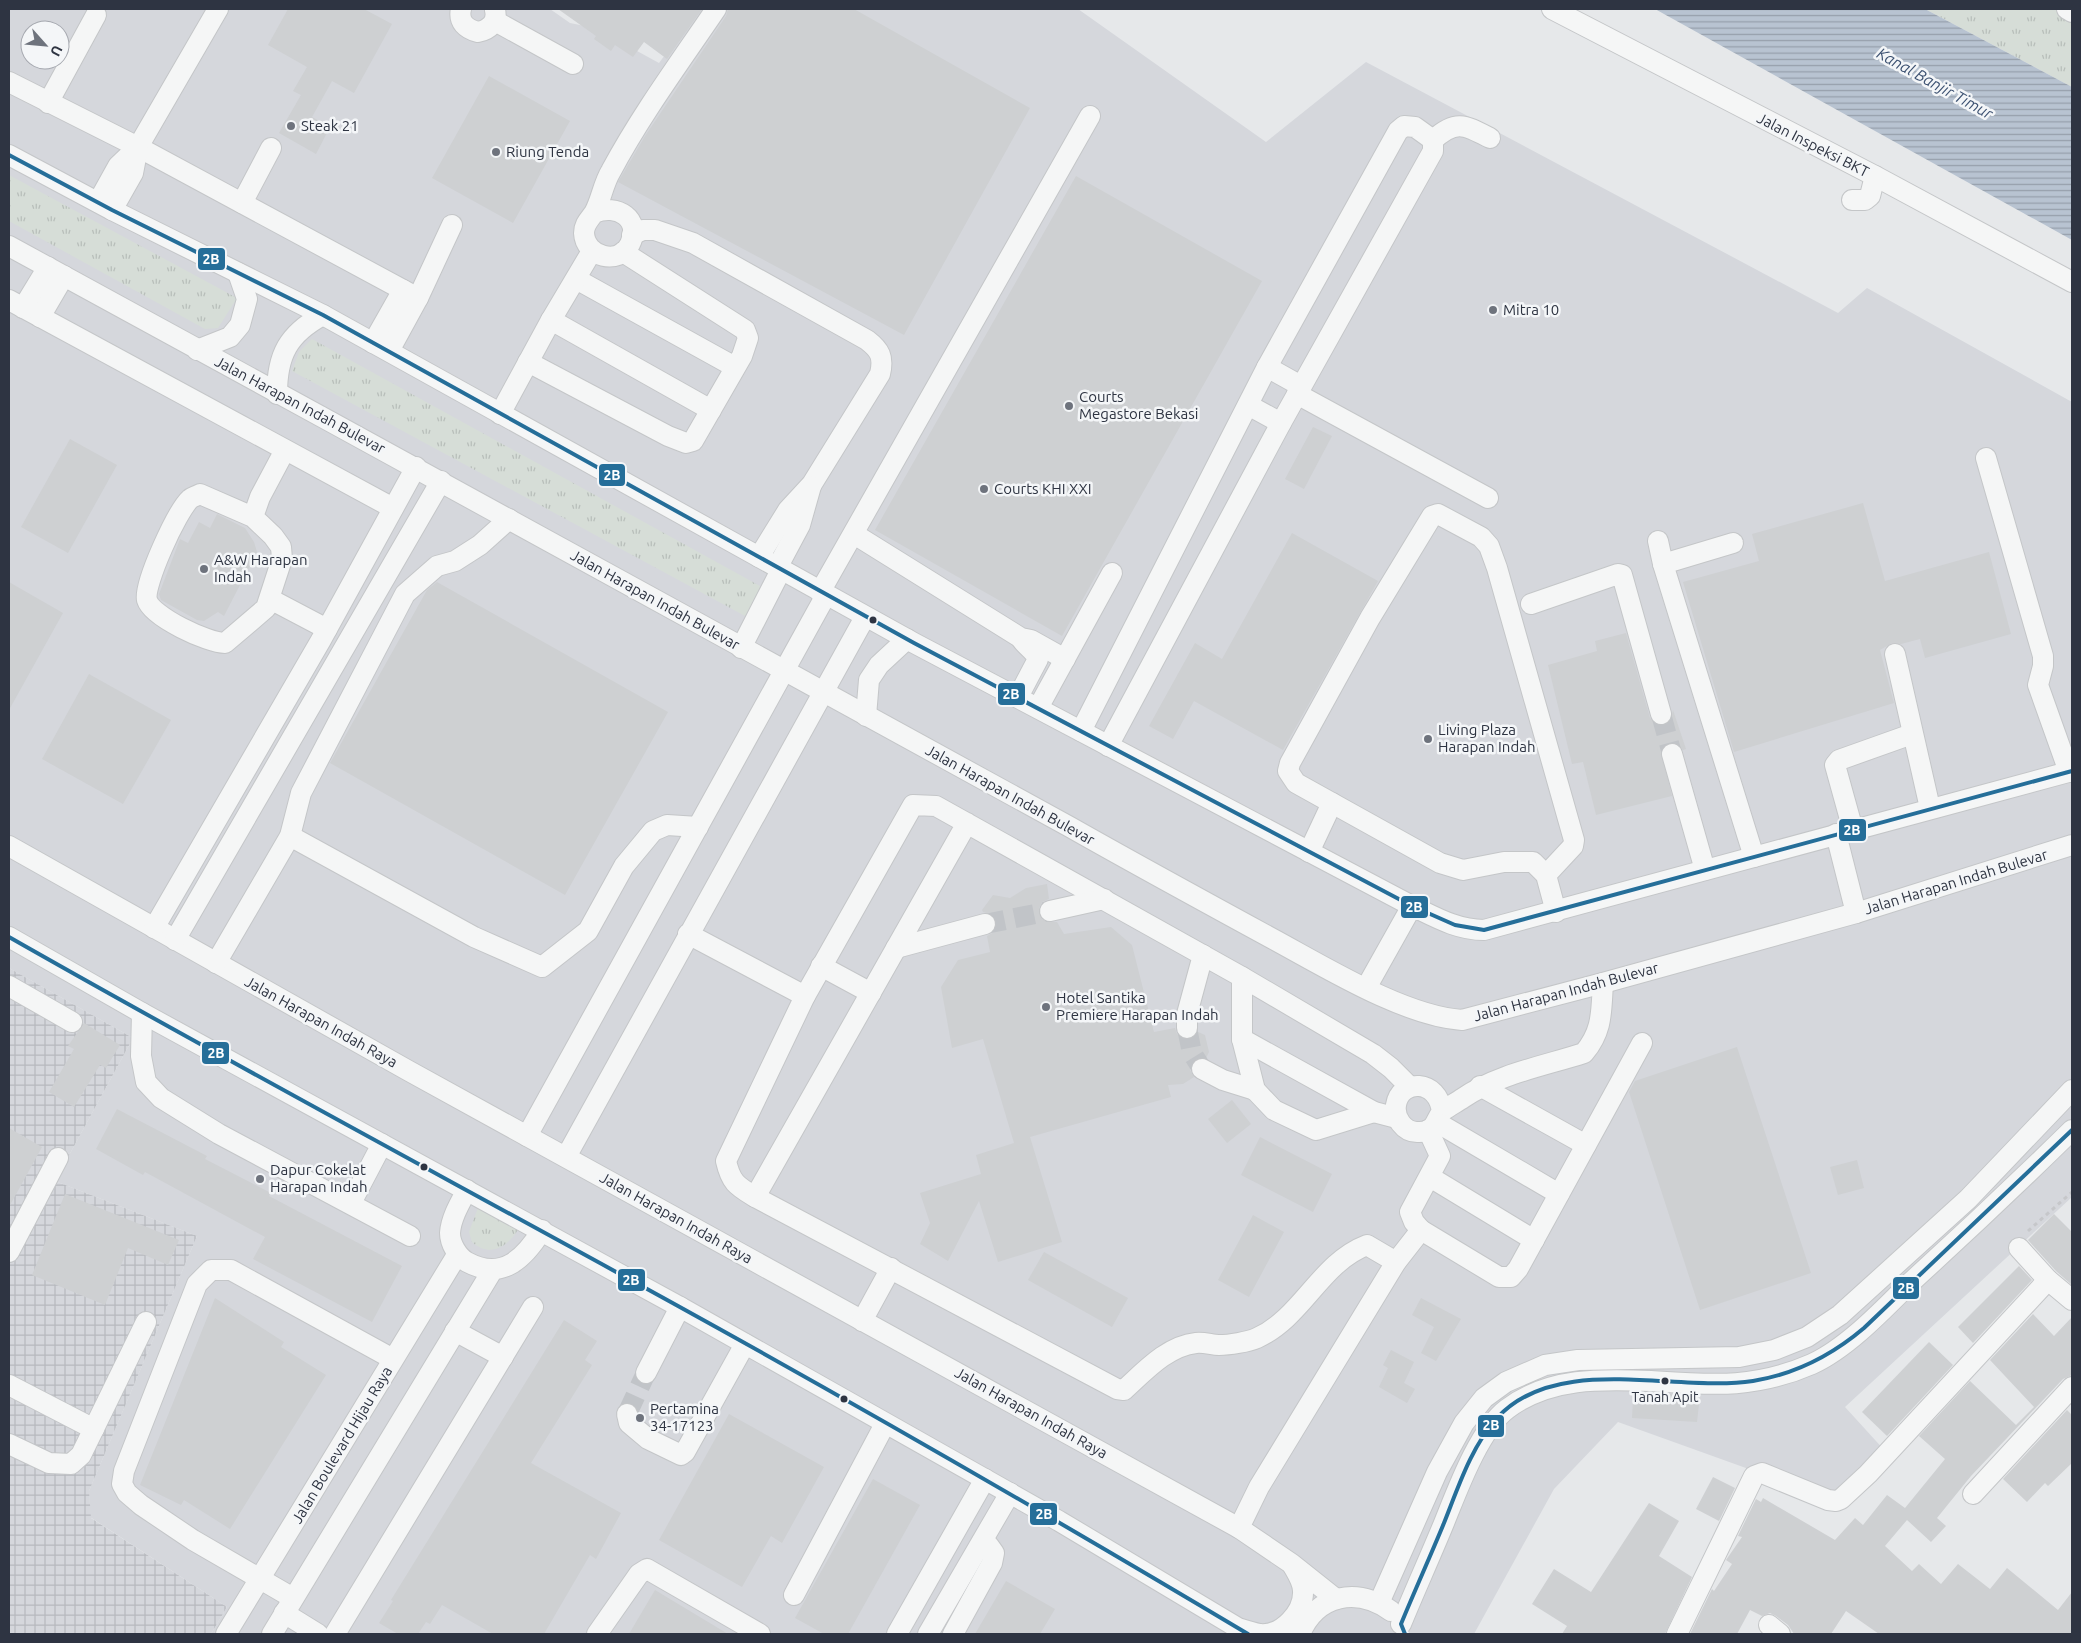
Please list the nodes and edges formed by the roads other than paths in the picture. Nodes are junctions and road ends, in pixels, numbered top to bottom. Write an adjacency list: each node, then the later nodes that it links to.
1 (218, 9): 15 (street)
2 (461, 9): 8 (street)
3 (716, 9): 22 (street)
4 (1552, 9): 18 (street, Jalan Inspeksi BKT)
5 (2067, 9): 6 (street)
6 (2072, 12)
7 (96, 15): 11 (street)
8 (495, 15): 9 (street)
9 (573, 64)
10 (9, 82): 11 (street)
11 (48, 103): 15 (street)
12 (1090, 116): 55 (street)
13 (1490, 138): 14 (street)
14 (1432, 140): 39 (street); 40 (street)
15 (138, 147): 20 (street); 21 (street)
16 (271, 148): 20 (street)
17 (9, 155): 21 (street)
18 (1875, 176): 19 (street); 30 (street, Jalan Inspeksi BKT)
19 (1852, 200)
20 (242, 203): 31 (street)
21 (105, 206): 28 (street)
22 (594, 213): 24 (street); 26 (street)
23 (452, 225): 31 (street)
24 (628, 244): 26 (street); 38 (street); 50 (street)
25 (9, 246): 27 (street, Jalan Harapan Indah Bulevar)
26 (592, 251): 29 (street)
27 (56, 271): 32 (street); 36 (street, Jalan Harapan Indah Bulevar)
28 (238, 273): 33 (street); 36 (street)
29 (576, 279): 34 (street); 38 (street)
30 (2072, 282)
31 (411, 294): 35 (street)
32 (24, 308): 46 (street)
33 (323, 316): 35 (street); 41 (street)
34 (550, 320): 37 (street); 43 (street)
35 (381, 347): 44 (street)
36 (197, 350): 41 (street, Jalan Harapan Indah Bulevar)
37 (528, 362): 43 (street); 44 (street)
38 (735, 367): 43 (street)
39 (1267, 367): 40 (street); 42 (street)
40 (1299, 390): 45 (street); 51 (street)
41 (277, 394): 48 (street, Jalan Harapan Indah Bulevar)
42 (1248, 406): 45 (street); 78 (street)
43 (711, 410)
44 (500, 414): 58 (street)
45 (1281, 423): 80 (street)
46 (285, 450): 52 (street); 53 (street)
47 (1986, 458): 82 (street)
48 (416, 467): 49 (street, Jalan Harapan Indah Bulevar); 52 (street)
49 (441, 480): 54 (street, Jalan Harapan Indah Bulevar); 104 (street)
50 (812, 484): 58 (street); 60 (street)
51 (1488, 498)
52 (393, 508): 66 (street)
53 (253, 517): 63 (street); 63 (street)
54 (509, 519): 69 (street, Jalan Harapan Indah Bulevar); 87 (street)
55 (854, 534): 62 (street); 67 (street)
56 (1658, 542): 59 (street)
57 (1733, 543): 59 (street)
58 (759, 557): 60 (street)
59 (1663, 564): 92 (street)
60 (779, 569): 62 (street); 69 (street)
61 (1112, 573): 71 (street)
62 (823, 593): 65 (street); 72 (street)
63 (268, 604): 66 (street)
64 (1531, 604): 76 (street)
65 (865, 616): 68 (street); 73 (street)
66 (324, 635): 101 (street)
67 (1021, 638): 71 (street); 74 (street)
68 (907, 639): 74 (street); 77 (street)
69 (741, 648): 72 (street, Jalan Harapan Indah Bulevar)
70 (1895, 654): 79 (street)
71 (1065, 659): 75 (street)
72 (785, 673): 73 (street, Jalan Harapan Indah Bulevar); 86 (street)
73 (824, 693): 77 (street, Jalan Harapan Indah Bulevar); 102 (street)
74 (1018, 697): 75 (street)
75 (1038, 708): 78 (street)
76 (1661, 714)
77 (866, 716): 112 (street, Jalan Harapan Indah Bulevar)
78 (1081, 731): 80 (street)
79 (1912, 734): 84 (street); 88 (street)
80 (1108, 746): 91 (street)
81 (1672, 754): 93 (street)
82 (2070, 771): 84 (street)
83 (1332, 803): 91 (street); 94 (street); 94 (street)
84 (1930, 808): 88 (street)
85 (967, 823): 95 (street); 105 (street); 108 (street)
86 (698, 827): 87 (street); 129 (street)
87 (290, 836): 107 (street)
88 (1843, 838): 92 (street); 97 (street)
89 (2072, 845): 97 (street, Jalan Harapan Indah Bulevar)
90 (9, 846): 101 (street, Jalan Harapan Indah Raya)
91 (1309, 852): 96 (street)
92 (1754, 857): 93 (street)
93 (1705, 870): 99 (street)
94 (1546, 875): 99 (street)
95 (1104, 899): 98 (street); 106 (street)
96 (1412, 906): 99 (street); 112 (street)
97 (1856, 909): 110 (street, Jalan Harapan Indah Bulevar)
98 (1050, 911)
99 (1556, 912)
100 (985, 924): 105 (street)
101 (154, 928): 104 (street, Jalan Harapan Indah Raya)
102 (688, 934): 114 (street); 132 (street)
103 (9, 938): 115 (street)
104 (175, 940): 107 (street, Jalan Harapan Indah Raya)
105 (896, 948): 113 (street)
106 (1203, 955): 109 (street); 117 (street)
107 (216, 963): 129 (street, Jalan Harapan Indah Raya)
108 (821, 966): 113 (street); 114 (street)
109 (1242, 977): 118 (street); 122 (street)
110 (1603, 984): 112 (street, Jalan Harapan Indah Bulevar); 121 (street)
111 (9, 986): 116 (street)
112 (1366, 988)
113 (871, 992): 137 (street)
114 (805, 996): 137 (street)
115 (142, 1013): 130 (street); 138 (street)
116 (72, 1022)
117 (1187, 1028)
118 (1242, 1039): 123 (street); 125 (street)
119 (1642, 1043): 131 (street)
120 (1202, 1069): 123 (street)
121 (1480, 1086): 127 (street); 131 (street)
122 (1410, 1087): 126 (street); 127 (street)
123 (1255, 1090): 125 (street)
124 (2072, 1090): 175 (street)
125 (1374, 1112): 126 (street)
126 (1397, 1118): 127 (street)
127 (1436, 1122): 134 (street); 136 (street)
128 (2072, 1130): 177 (street)
129 (527, 1136): 132 (street, Jalan Harapan Indah Raya)
130 (382, 1144): 135 (street); 138 (street)
131 (1586, 1145): 136 (street)
132 (566, 1157): 153 (street, Jalan Harapan Indah Raya)
133 (58, 1158): 144 (street)
134 (1430, 1177): 140 (street); 142 (street)
135 (467, 1190): 139 (street); 145 (street)
136 (1559, 1194): 142 (street)
137 (755, 1197): 147 (street)
138 (351, 1203): 141 (street)
139 (542, 1230): 148 (street); 152 (street)
140 (1421, 1230): 142 (street); 146 (street)
141 (410, 1236)
142 (1534, 1240)
143 (2019, 1248): 149 (street)
144 (9, 1252)
145 (457, 1255): 148 (street); 158 (street, Jalan Boulevard Hijau Raya)
146 (1396, 1262): 147 (street); 169 (street)
147 (891, 1268): 153 (street)
148 (492, 1271): 155 (street)
149 (2048, 1280): 150 (street); 189 (street)
150 (2072, 1300)
151 (533, 1307): 157 (street)
152 (680, 1307): 156 (street); 159 (street)
153 (862, 1321): 169 (street, Jalan Harapan Indah Raya)
154 (146, 1322): 164 (street)
155 (455, 1331): 157 (street); 176 (street)
156 (745, 1344): 162 (street); 163 (street)
157 (503, 1357): 182 (street)
158 (393, 1359): 172 (street, Jalan Boulevard Hijau Raya); 172 (street)
159 (646, 1373)
160 (9, 1385): 164 (street)
161 (2072, 1387): 168 (street)
162 (627, 1414)
163 (885, 1424): 166 (street); 173 (street)
164 (94, 1429): 165 (street)
165 (9, 1444)
166 (985, 1479): 167 (street); 185 (street)
167 (1010, 1493): 170 (street); 178 (street)
168 (1973, 1494)
169 (1239, 1528): 171 (street, Jalan Harapan Indah Raya)
170 (982, 1542): 186 (street); 187 (street)
171 (1292, 1564): 174 (street, Jalan Harapan Indah Raya); 178 (street)
172 (260, 1578): 176 (street); 179 (street, Jalan Boulevard Hijau Raya)
173 (794, 1595)
174 (1336, 1599): 175 (street); 188 (street)
175 (1379, 1603): 177 (street)
176 (289, 1606): 180 (street); 181 (street)
177 (1403, 1629)
178 (1245, 1632)
179 (226, 1634)
180 (272, 1634)
181 (318, 1634)
182 (335, 1634)
183 (597, 1634): 184 (street)
184 (760, 1634)
185 (897, 1634)
186 (928, 1634)
187 (953, 1634)
188 (1300, 1634)
189 (1677, 1634)

